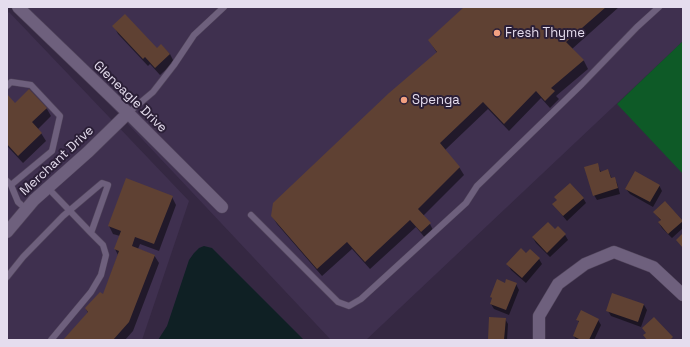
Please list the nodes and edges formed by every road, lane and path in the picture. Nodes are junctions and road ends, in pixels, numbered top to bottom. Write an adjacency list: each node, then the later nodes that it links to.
1 (18, 7): 5 (street, Gleneagle Drive)
2 (224, 7): 5 (lane)
3 (659, 7): 11 (lane)
4 (7, 86): 6 (lane)
5 (128, 114): 7 (street, Merchant Drive); 8 (street, Gleneagle Drive)
6 (9, 183): 9 (lane)
7 (48, 188): 9 (street, Merchant Drive); 10 (lane)
8 (222, 208)
9 (26, 210): 12 (street, Merchant Drive)
10 (69, 210): 13 (lane); 13 (lane); 14 (lane)
11 (251, 215)
12 (7, 232)
13 (91, 233): 16 (lane)
14 (7, 277)
15 (683, 295): 17 (street)
16 (51, 340)
17 (539, 340)

